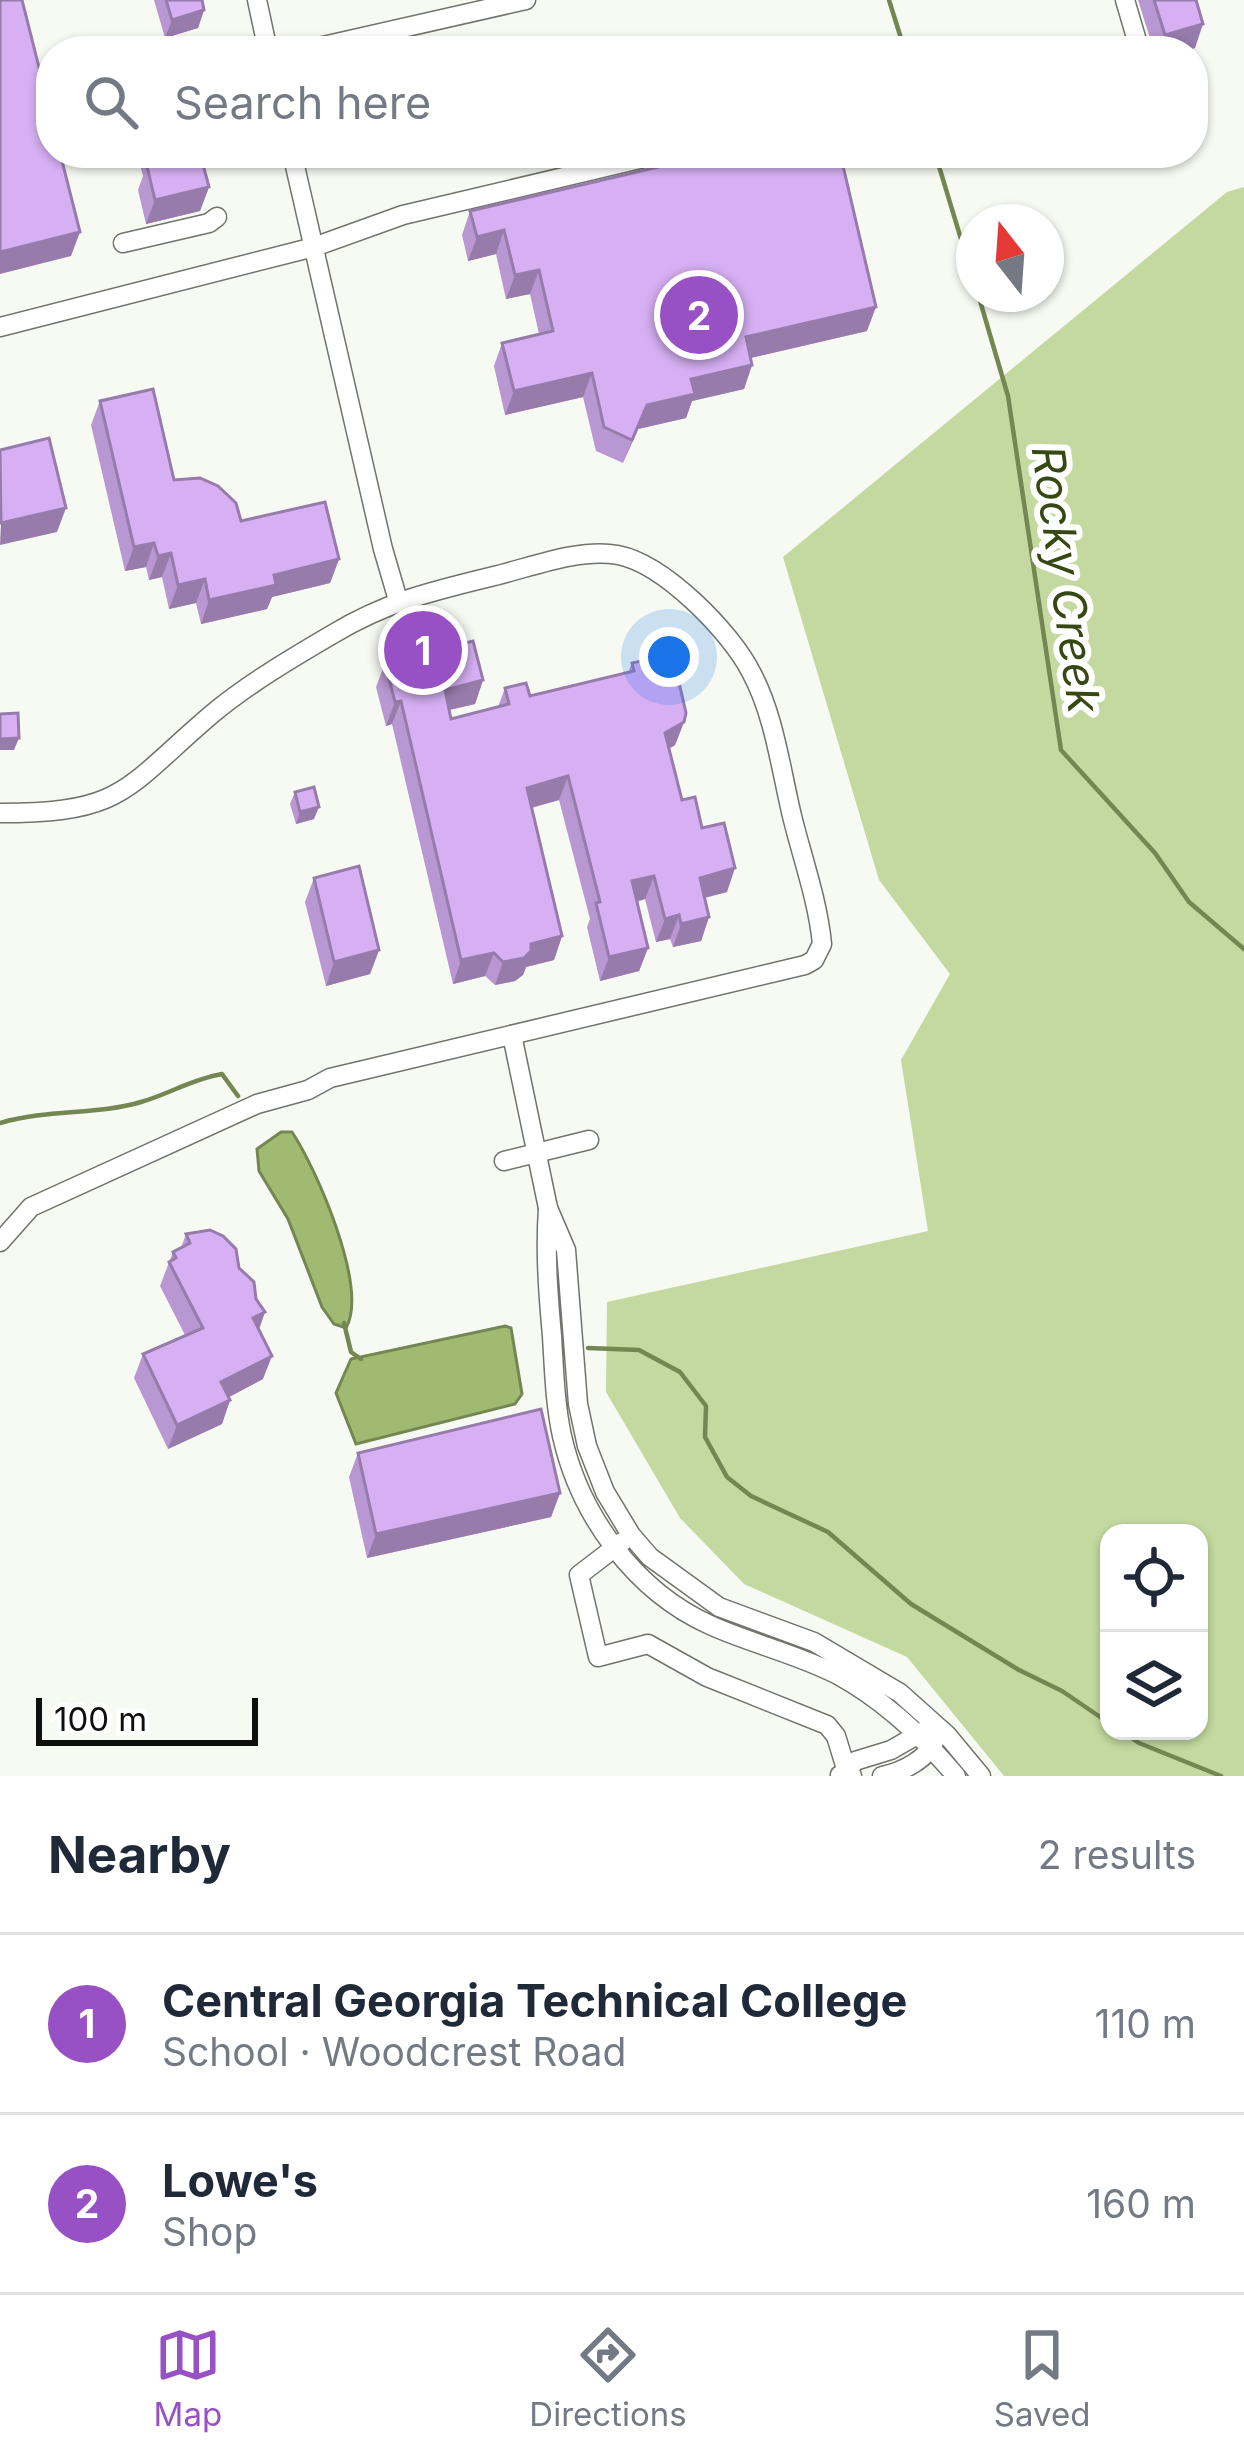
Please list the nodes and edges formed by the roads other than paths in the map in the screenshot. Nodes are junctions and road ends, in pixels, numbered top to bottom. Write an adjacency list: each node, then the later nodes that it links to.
1 (257, 0): 4 (street)
2 (526, 0): 5 (street)
3 (1125, 0): 6 (street)
4 (265, 36)
5 (367, 36)
6 (1136, 36)
7 (296, 168): 11 (street)
8 (602, 168): 11 (street)
9 (217, 217): 10 (street)
10 (123, 243)
11 (314, 247): 12 (street); 13 (street)
12 (0, 327)
13 (398, 600): 14 (street); 15 (street)
14 (0, 813)
15 (512, 1035): 17 (street); 20 (street)
16 (589, 1140): 17 (street)
17 (536, 1153): 18 (street); 19 (street)
18 (504, 1161)
19 (548, 1208): 21 (street); 22 (street)
20 (0, 1242)
21 (631, 1535): 22 (street); 23 (street)
22 (614, 1548): 24 (street); 26 (street)
23 (939, 1728): 24 (street); 25 (street); 29 (street)
24 (916, 1733): 25 (street); 26 (street)
25 (933, 1748): 27 (street); 28 (street)
26 (845, 1775)
27 (882, 1776)
28 (956, 1776)
29 (981, 1776)

